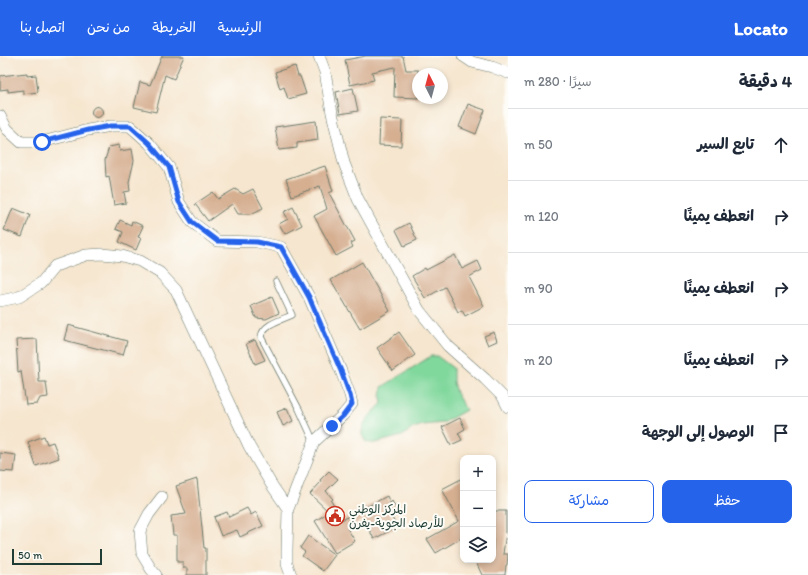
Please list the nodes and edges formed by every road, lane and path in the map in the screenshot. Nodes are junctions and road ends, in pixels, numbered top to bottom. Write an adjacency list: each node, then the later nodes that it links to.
1 (319, 56): 7 (street)
2 (463, 56): 3 (street)
3 (508, 73)
4 (0, 116): 8 (street)
5 (276, 281): 8 (lane)
6 (0, 301): 10 (street)
7 (508, 407)
8 (314, 442): 10 (street)
9 (162, 497): 11 (street)
10 (288, 510): 12 (street)
11 (156, 575)
12 (291, 575)

